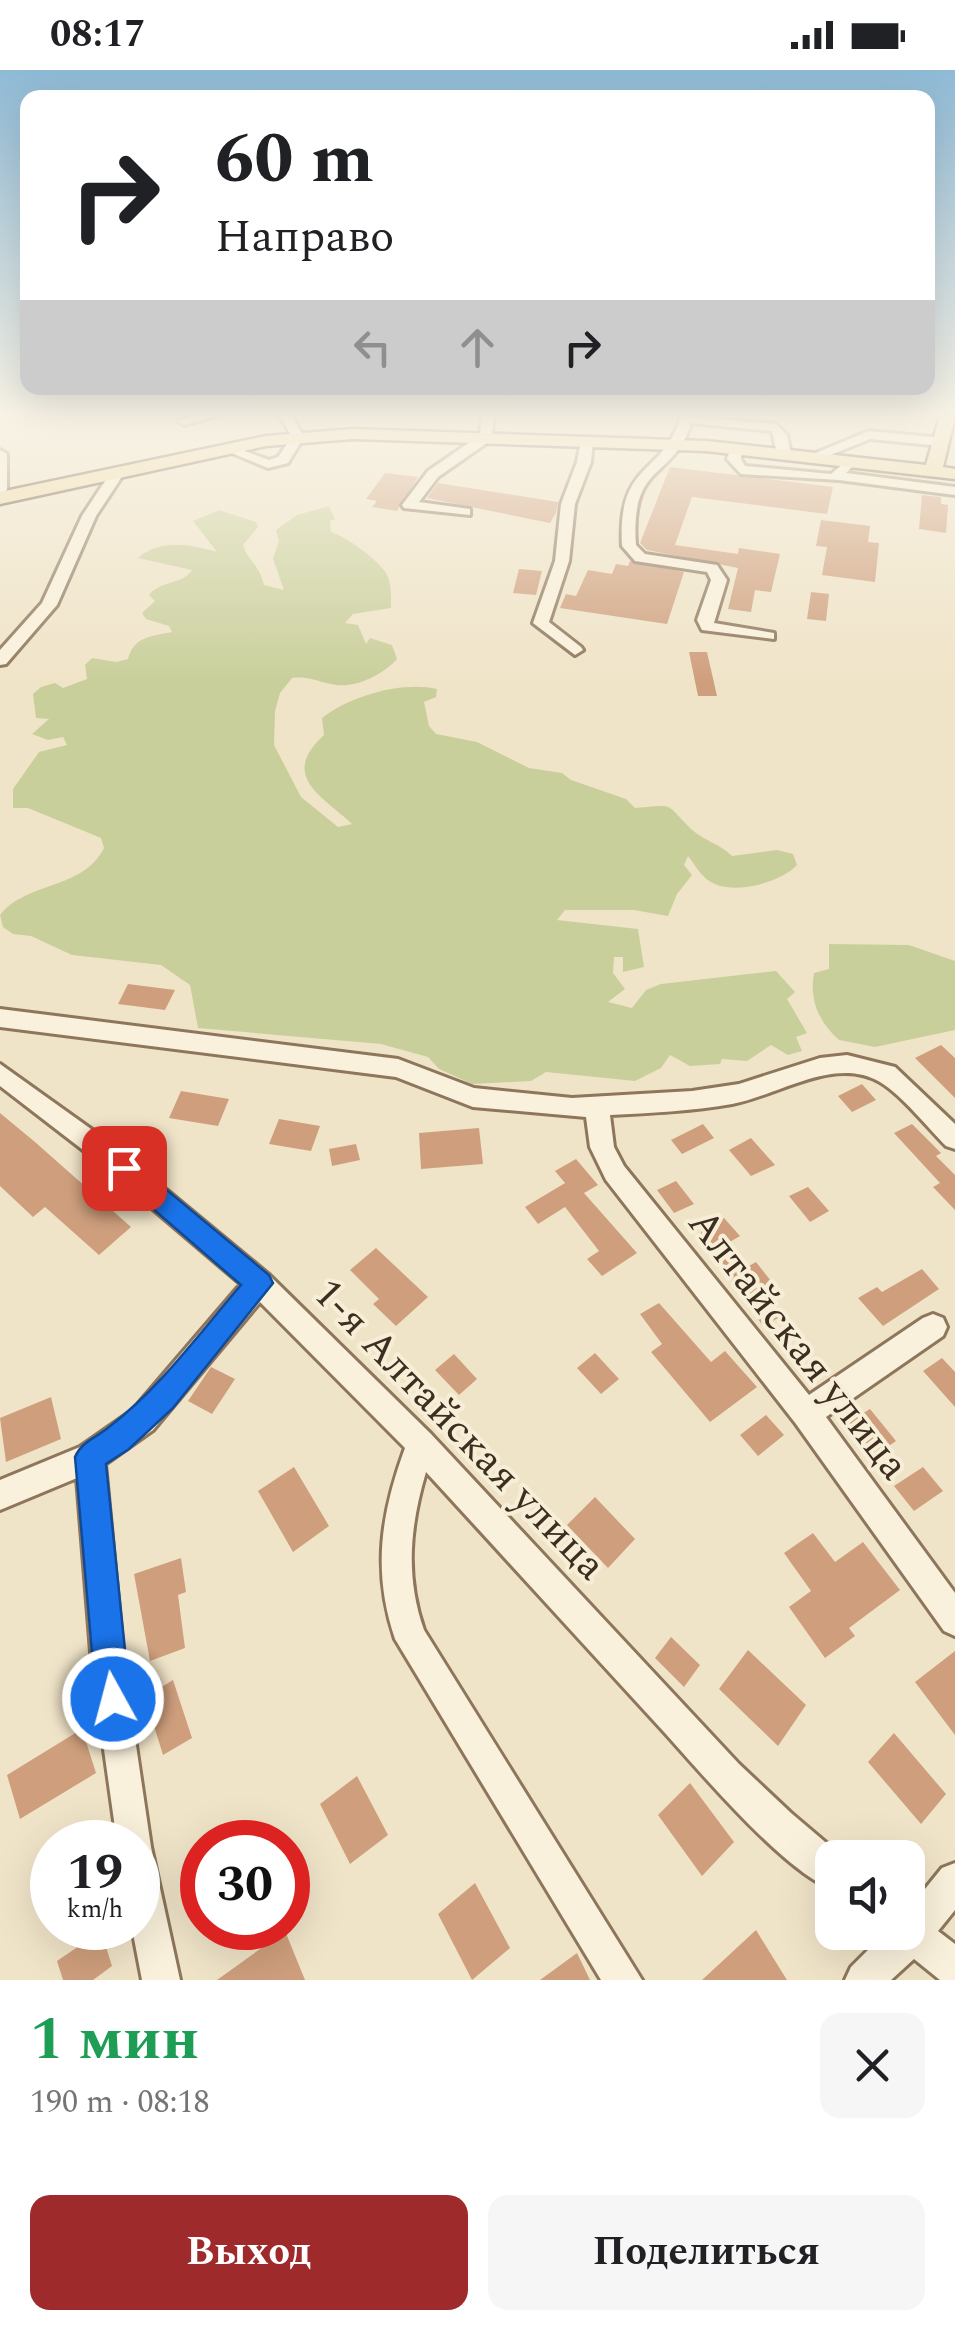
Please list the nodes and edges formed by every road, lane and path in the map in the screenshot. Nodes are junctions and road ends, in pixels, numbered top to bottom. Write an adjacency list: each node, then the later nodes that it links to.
1 (96, 505): 8 (street)
2 (410, 505): 5 (street)
3 (568, 505): 7 (street)
4 (630, 505): 6 (street)
5 (465, 512)
6 (768, 636)
7 (575, 650)
8 (0, 660)
9 (0, 1018): 11 (street)
10 (0, 1072): 13 (street, 1-я Алтайская улица)
11 (597, 1109): 12 (street); 15 (street, Алтайская улица)
12 (955, 1139)
13 (259, 1283): 16 (street, 1-я Алтайская улица); 17 (street)
14 (934, 1326): 15 (street)
15 (806, 1414): 19 (street, Алтайская улица)
16 (421, 1444): 21 (street, 1-я Алтайская улица); 29 (street)
17 (90, 1457): 18 (street); 20 (street)
18 (0, 1495)
19 (955, 1620)
20 (132, 1820)
21 (815, 1857)
22 (955, 1881): 23 (street)
23 (925, 1915)
24 (925, 1944): 27 (street)
25 (155, 1950): 28 (street)
26 (893, 1950): 30 (street)
27 (955, 1968)
28 (161, 1980)
29 (623, 1980)
30 (864, 1980)

